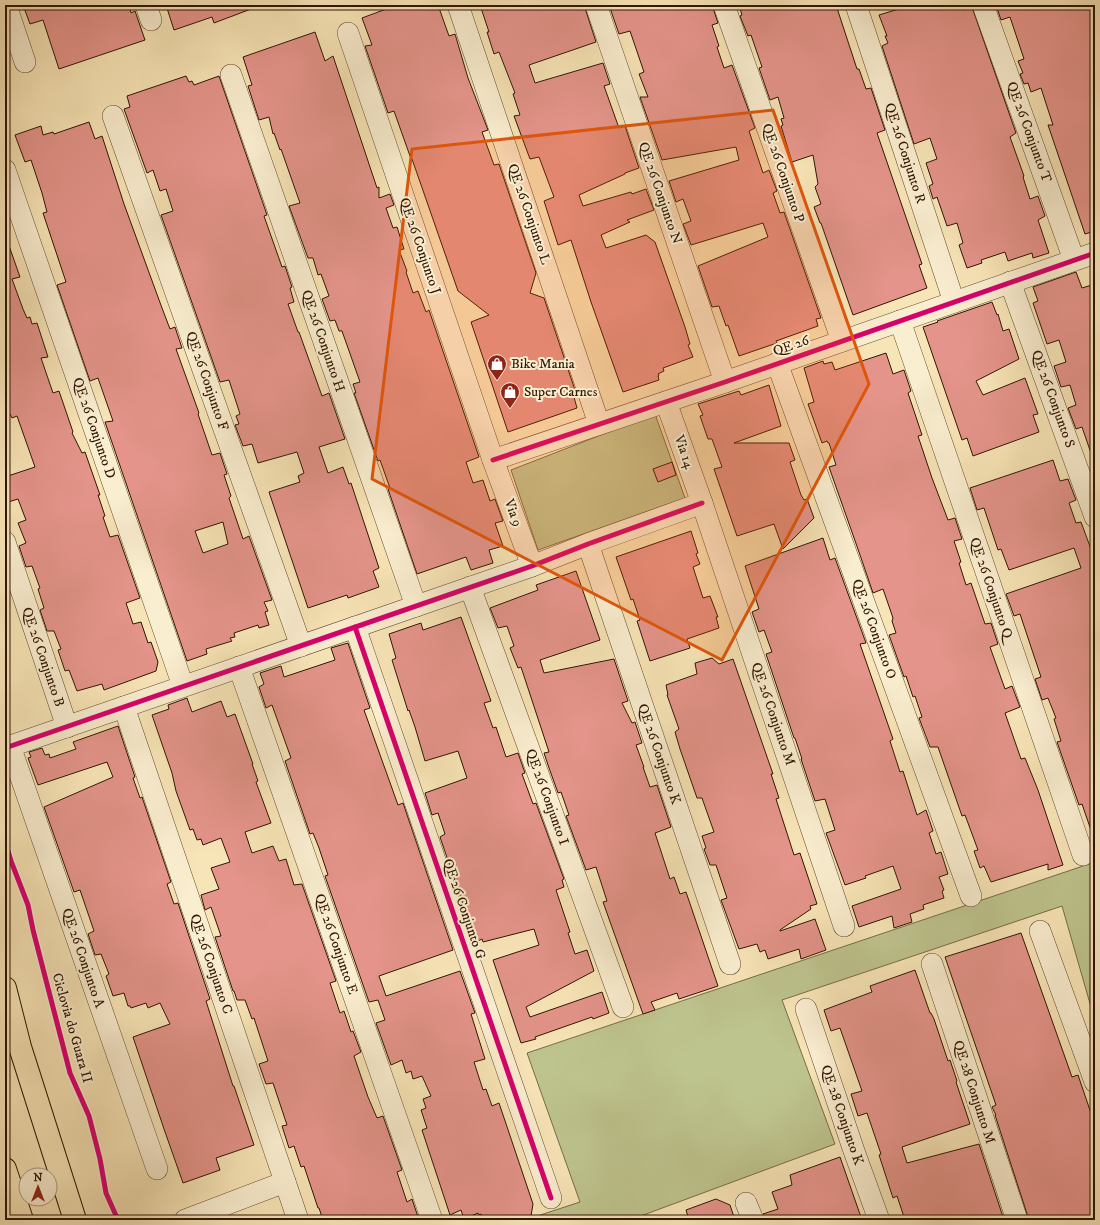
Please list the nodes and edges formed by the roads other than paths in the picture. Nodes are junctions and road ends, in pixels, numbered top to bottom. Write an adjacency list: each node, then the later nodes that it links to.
1 (6, 5): 8 (street)
2 (458, 5): 21 (street, QE 26 Conjunto L)
3 (596, 5): 19 (street, QE 26 Conjunto N)
4 (724, 5): 17 (street, QE 26 Conjunto P)
5 (856, 5): 15 (street, QE 26 Conjunto R)
6 (983, 5): 13 (street, QE 26 Conjunto T)
7 (348, 33): 22 (street, QE 26 Conjunto J)
8 (25, 62)
9 (230, 76): 29 (street, QE 26 Conjunto H)
10 (114, 116): 31 (street, QE 26 Conjunto F)
11 (5, 170): 33 (street, QE 26 Conjunto D)
12 (1095, 253): 13 (street, QE 26)
13 (1074, 260): 14 (street, QE 26)
14 (1010, 282): 15 (street, QE 26); 24 (street, QE 26 Conjunto S)
15 (954, 302): 16 (street, QE 26)
16 (900, 321): 17 (street, QE 26); 37 (street, QE 26 Conjunto Q)
17 (842, 341): 18 (street, QE 26)
18 (777, 363): 19 (street, QE 26); 38 (street, QE 26 Conjunto O)
19 (725, 382): 20 (street, QE 26)
20 (666, 402): 21 (street, QE 26); 23 (street, Via 14)
21 (599, 424): 22 (street, QE 26)
22 (493, 460): 27 (street, Via 9)
23 (702, 503): 26 (street); 39 (street, QE 26 Conjunto M)
24 (1095, 517)
25 (5, 542): 35 (street, QE 26 Conjunto B)
26 (588, 544): 27 (street); 41 (street, QE 26 Conjunto K)
27 (532, 566): 28 (street)
28 (470, 587): 29 (street); 44 (street, QE 26 Conjunto I)
29 (416, 606): 30 (street)
30 (355, 627): 31 (street); 50 (street, QE 26 Conjunto G)
31 (301, 646): 32 (street)
32 (239, 667): 33 (street); 55 (street, QE 26 Conjunto E)
33 (183, 686): 34 (street)
34 (124, 707): 35 (street); 49 (street, QE 26 Conjunto C)
35 (67, 726): 36 (street)
36 (8, 747): 48 (street, QE 26 Conjunto A)
37 (1083, 855)
38 (971, 896)
39 (844, 926)
40 (1040, 932): 46 (street)
41 (730, 964)
42 (932, 964): 57 (street, QE 28 Conjunto M)
43 (5, 988): 52 (main road)
44 (623, 1007)
45 (806, 1009): 56 (street, QE 28 Conjunto K)
46 (1095, 1082)
47 (5, 1169): 51 (main road)
48 (157, 1169)
49 (285, 1182): 53 (street); 54 (street, QE 26 Conjunto C)
50 (551, 1198)
51 (22, 1220)
52 (75, 1220)
53 (185, 1220)
54 (298, 1220)
55 (432, 1220)
56 (879, 1220)
57 (1017, 1220)

